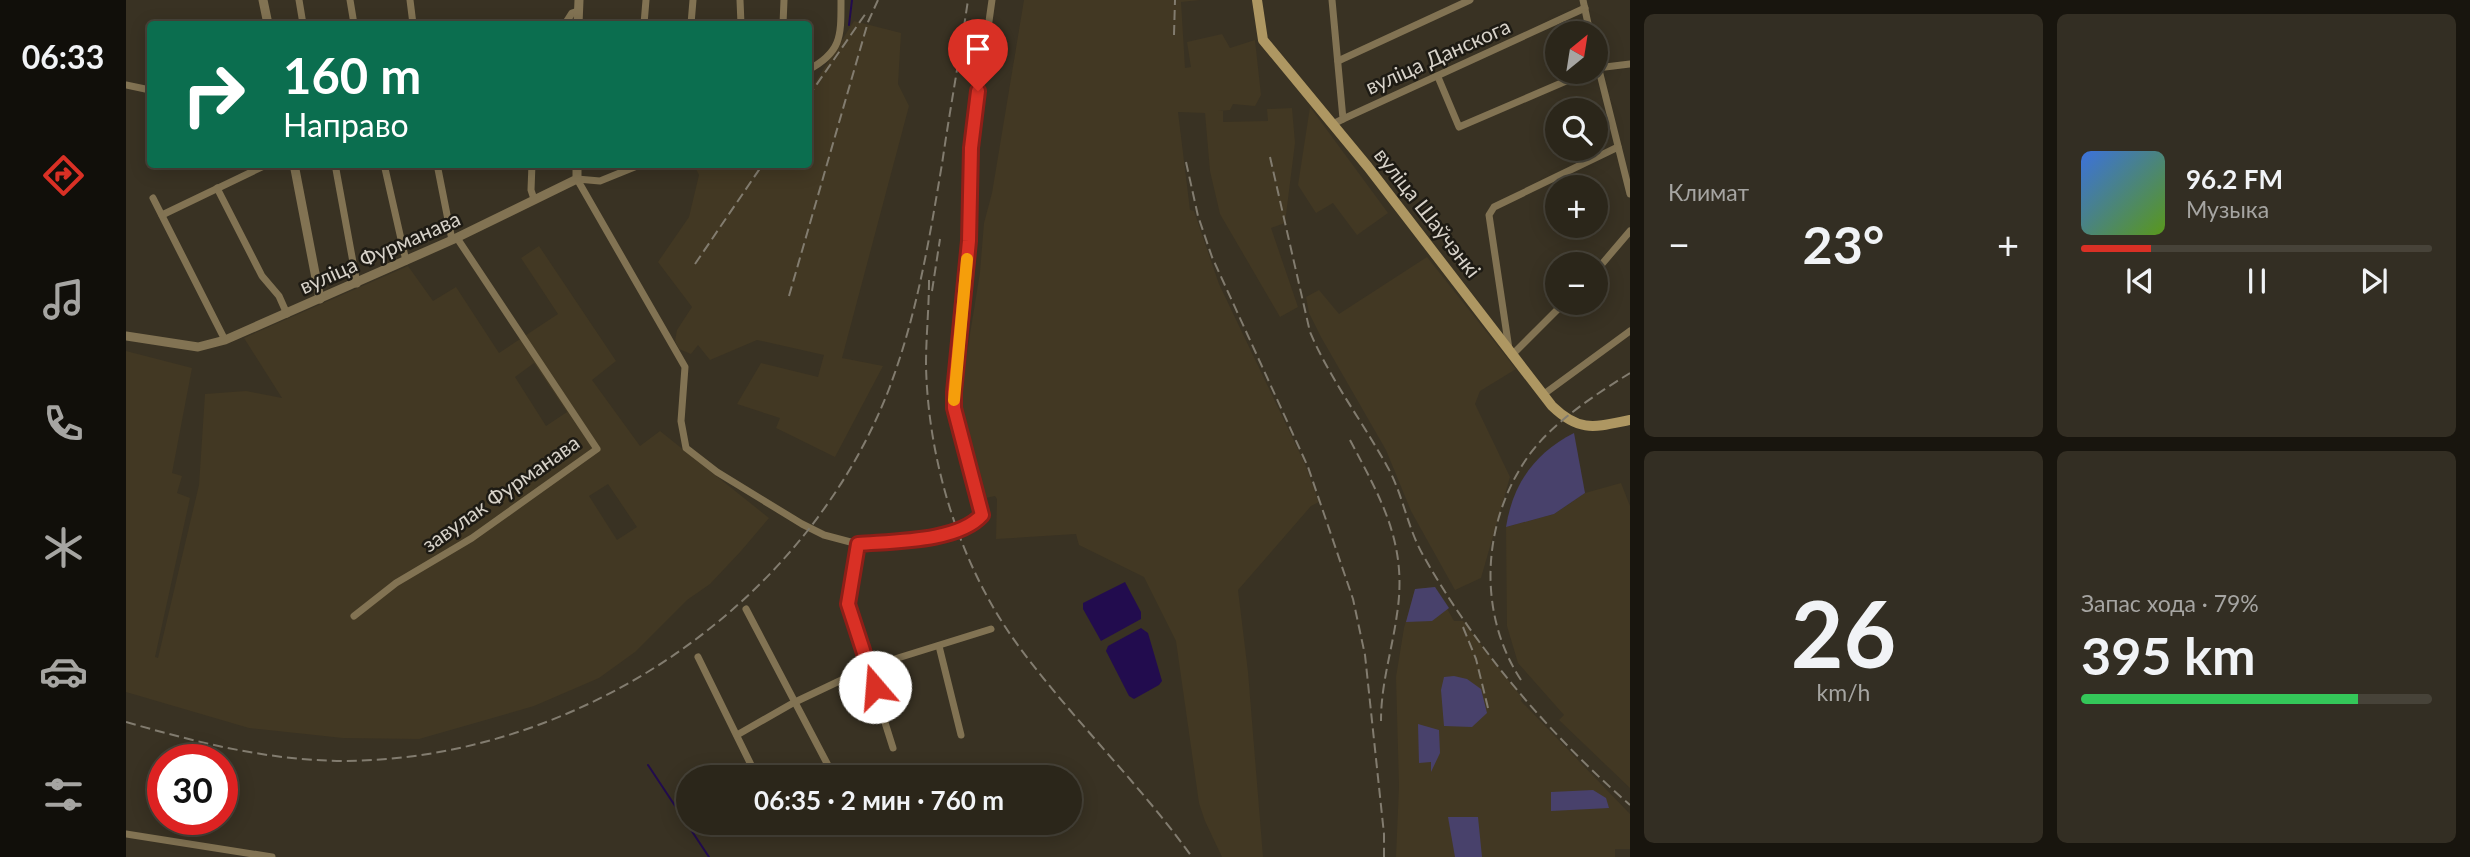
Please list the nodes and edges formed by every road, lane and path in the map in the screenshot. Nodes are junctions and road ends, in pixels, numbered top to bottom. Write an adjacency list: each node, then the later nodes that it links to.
1 (263, 0): 17 (street)
2 (299, 0): 18 (street)
3 (350, 0): 19 (street)
4 (410, 0): 20 (street)
5 (579, 0): 16 (street)
6 (646, 0): 23 (street)
7 (693, 0): 24 (street)
8 (740, 0): 25 (street)
9 (784, 0): 26 (street)
10 (842, 0): 30 (street)
11 (992, 0): 67 (street)
12 (1257, 0): 37 (main road, вуліца Шаўчэнкі)
13 (1332, 0): 27 (street)
14 (1470, 0): 27 (street)
15 (1584, 4): 31 (street, вуліца Данскога)
16 (578, 11): 21 (street); 22 (street)
17 (267, 21)
18 (302, 21)
19 (354, 21)
20 (413, 21)
21 (567, 21)
22 (578, 21)
23 (643, 21)
24 (691, 21)
25 (741, 21)
26 (783, 21)
27 (1338, 61): 36 (street)
28 (1608, 64): 29 (street)
29 (1630, 64)
30 (812, 68)
31 (1438, 77): 32 (street); 36 (street, вуліца Данскога)
32 (1559, 84)
33 (1602, 84): 38 (street)
34 (126, 85): 35 (street)
35 (147, 89)
36 (1343, 119): 37 (street)
37 (1333, 124): 64 (main road, вуліца Шаўчэнкі)
38 (1618, 147): 49 (street); 64 (street)
39 (260, 168): 48 (street)
40 (295, 168): 58 (street)
41 (336, 168): 57 (street)
42 (385, 168): 56 (street)
43 (438, 168): 54 (street)
44 (532, 168): 51 (street)
45 (577, 168): 47 (street)
46 (624, 169): 47 (street, вуліца Фурманава)
47 (577, 179): 51 (street, вуліца Фурманава); 67 (street)
48 (217, 188): 52 (street); 59 (street)
49 (1630, 194)
50 (153, 198): 52 (street)
51 (534, 199): 54 (street, вуліца Фурманава)
52 (162, 215): 63 (street)
53 (1630, 231): 55 (street)
54 (455, 239): 56 (street, вуліца Фурманава); 69 (street, завулак Фурманава)
55 (1608, 257)
56 (406, 261): 57 (street, вуліца Фурманава)
57 (357, 284): 58 (street, вуліца Фурманава)
58 (320, 299): 59 (street, вуліца Фурманава)
59 (287, 314): 63 (street, вуліца Фурманава)
60 (1551, 315): 64 (street)
61 (1630, 331): 65 (street)
62 (126, 336): 63 (street, вуліца Фурманава)
63 (225, 341)
64 (1511, 351): 65 (main road, вуліца Шаўчэнкі)
65 (1544, 394): 66 (main road, вуліца Шаўчэнкі)
66 (1630, 420)
67 (858, 544): 73 (street)
68 (746, 610): 74 (street)
69 (354, 616)
70 (991, 629): 71 (street)
71 (939, 646): 73 (street); 76 (street)
72 (698, 657): 75 (street)
73 (869, 667): 74 (street); 77 (street)
74 (793, 703): 75 (street); 79 (street)
75 (737, 735): 78 (street)
76 (961, 735)
77 (893, 748)
78 (751, 765)
79 (829, 765)
80 (126, 834): 81 (street)
81 (207, 847): 82 (street); 83 (street)
82 (205, 857)
83 (272, 857)

